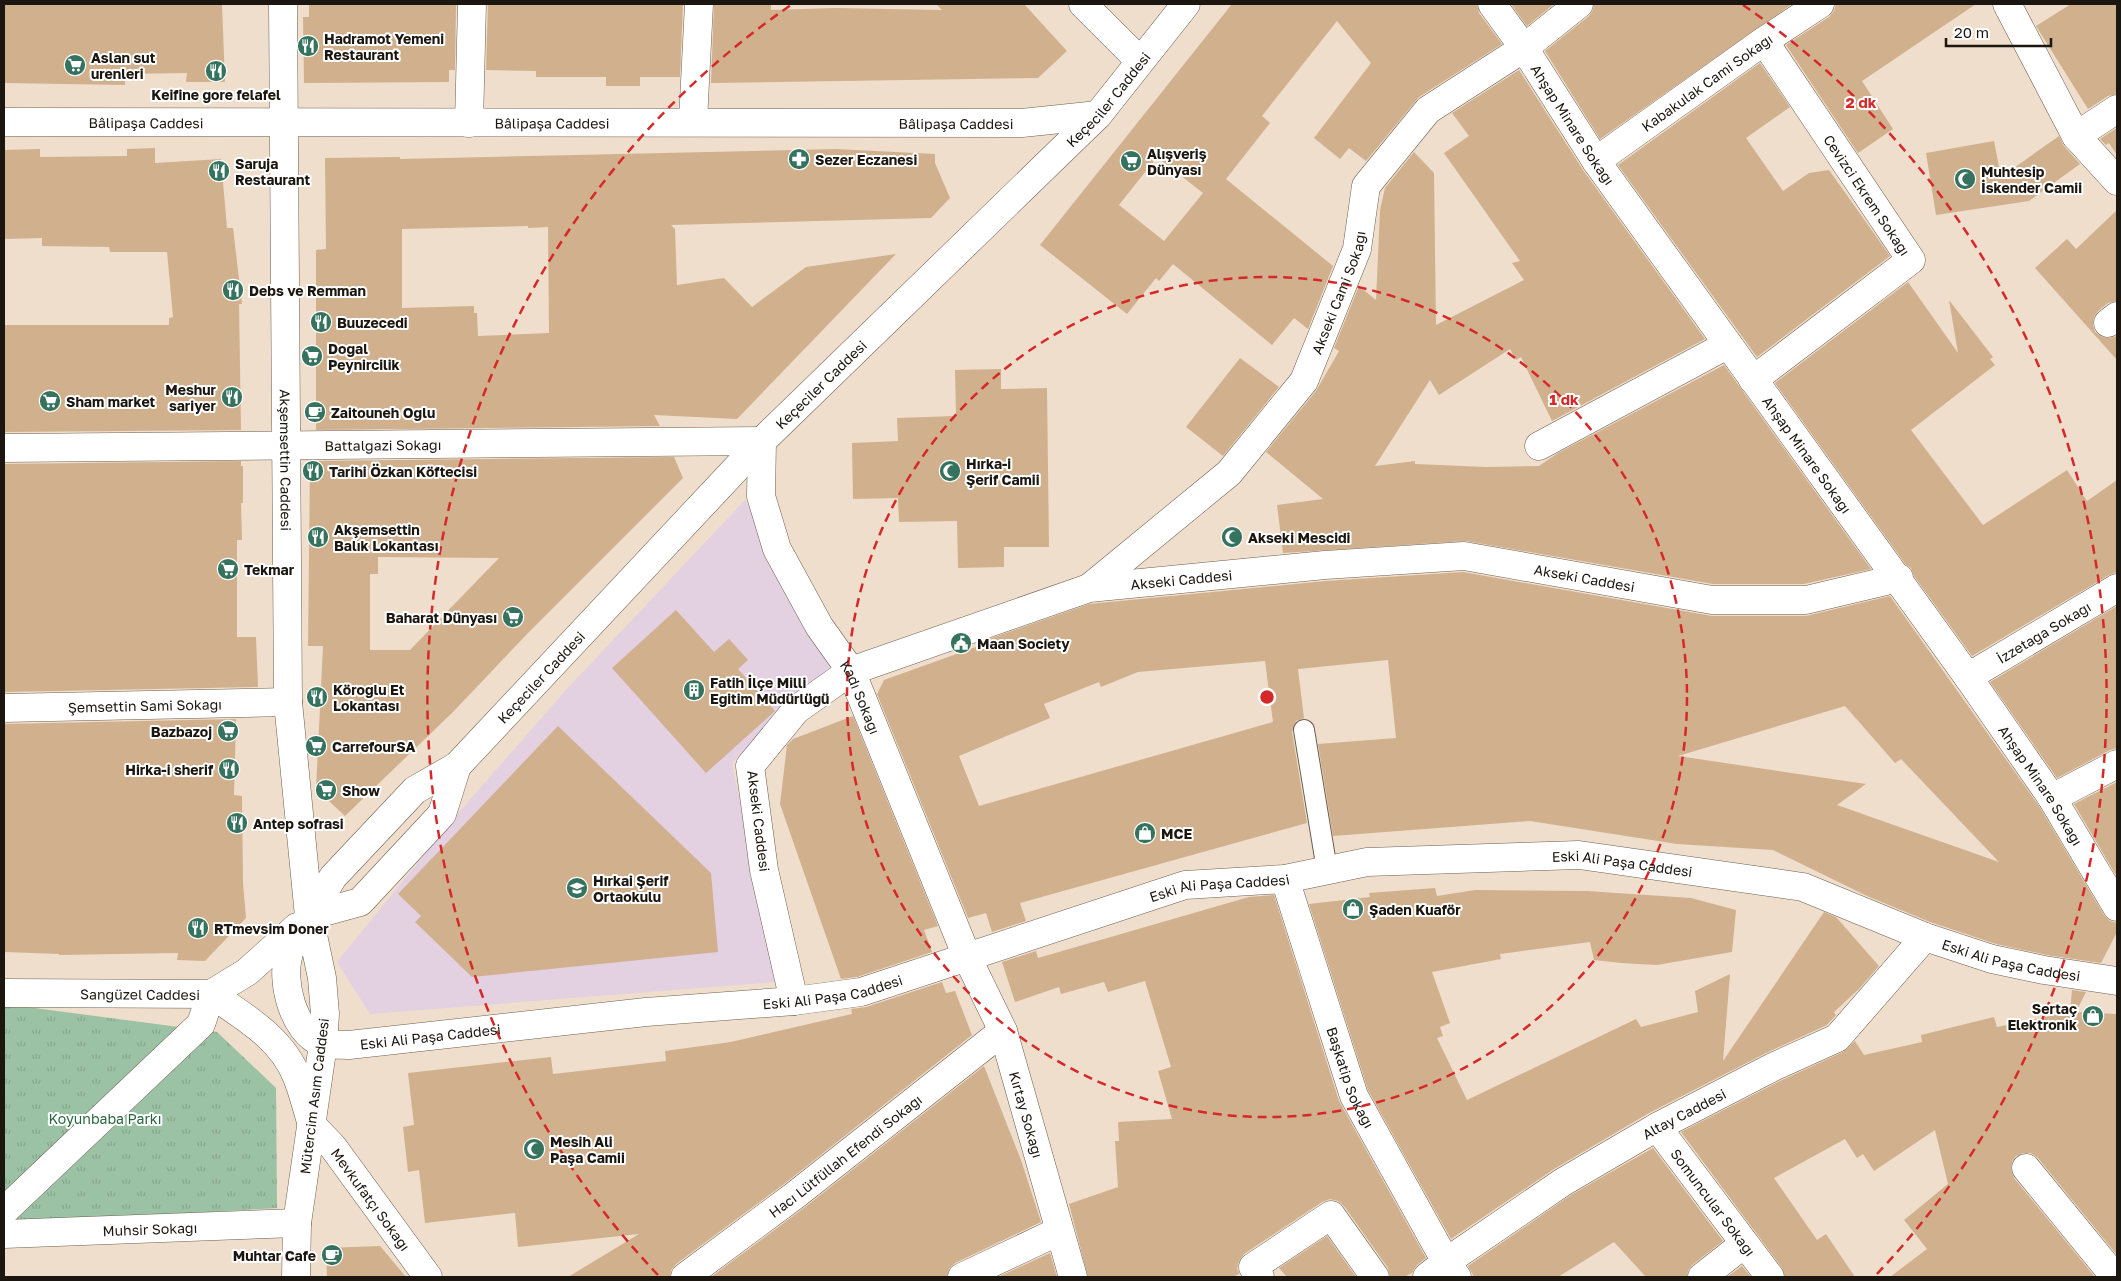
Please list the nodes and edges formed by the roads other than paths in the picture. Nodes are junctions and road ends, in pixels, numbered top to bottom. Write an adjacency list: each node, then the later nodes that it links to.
1 (283, 4): 17 (street, Akşemsettin Caddesi)
2 (472, 4): 18 (street)
3 (699, 4): 15 (street)
4 (1084, 4): 12 (street)
5 (1186, 4): 12 (street, Keçeciler Caddesi)
6 (1492, 4): 11 (street, Ahşap Minare Sokağı)
7 (1578, 4): 11 (street, Akseki Cami Sokağı)
8 (1820, 4): 10 (street, Kabakulak Cami Sokağı)
9 (2015, 7): 19 (street)
10 (1764, 41): 20 (street, Kabakulak Cami Sokağı); 23 (street, Cevizci Ekrem Sokağı)
11 (1524, 48): 20 (street, Ahşap Minare Sokağı); 29 (street, Akseki Cami Sokağı)
12 (1140, 61): 14 (street, Keçeciler Caddesi)
13 (2117, 109): 19 (street)
14 (1098, 115): 15 (street, Bâlipaşa Caddesi); 24 (street, Keçeciler Caddesi)
15 (693, 121): 18 (street, Bâlipaşa Caddesi)
16 (4, 122): 17 (street, Bâlipaşa Caddesi)
17 (284, 123): 18 (street, Bâlipaşa Caddesi); 25 (street, Akşemsettin Caddesi)
18 (469, 123)
19 (2076, 136): 21 (street)
20 (1596, 161): 22 (street, Ahşap Minare Sokağı)
21 (2117, 181)
22 (1727, 345): 23 (street, Ahşap Minare Sokağı); 26 (street)
23 (1754, 380): 28 (street, Ahşap Minare Sokağı)
24 (762, 441): 25 (street, Battalgazi Sokağı); 31 (street, Kadı Sokağı); 37 (street, Keçeciler Caddesi)
25 (286, 446): 27 (street, Battalgazi Sokağı); 33 (street, Akşemsettin Caddesi)
26 (1539, 446)
27 (4, 448)
28 (1899, 578): 29 (street, Akseki Caddesi); 32 (street, Ahşap Minare Sokağı)
29 (1089, 588): 31 (street, Akseki Caddesi)
30 (2117, 588): 32 (street, İzzetağa Sokağı)
31 (851, 671): 44 (street, Kadı Sokağı); 48 (street, Akseki Caddesi)
32 (1968, 677): 38 (street, Ahşap Minare Sokağı)
33 (288, 702): 34 (street, Şemsettin Sami Sokağı); 42 (street, Akşemsettin Caddesi)
34 (4, 708)
35 (1304, 730): 39 (lane)
36 (2117, 764): 38 (street)
37 (457, 766): 42 (street, Keçeciler Caddesi); 42 (street, Keçeciler Caddesi)
38 (2052, 798): 41 (street, Ahşap Minare Sokağı)
39 (1327, 870): 40 (street, Eski Ali Paşa Caddesi); 43 (street, Eski Ali Paşa Caddesi)
40 (1285, 879): 44 (street, Eski Ali Paşa Caddesi); 59 (street, Başkatip Sokağı)
41 (2117, 907)
42 (309, 916): 47 (street, Sangüzel Caddesi); 50 (street, Mütercim Asım Caddesi); 50 (street)
43 (1925, 937): 45 (street, Eski Ali Paşa Caddesi); 52 (street, Altay Caddesi)
44 (967, 957): 48 (street, Eski Ali Paşa Caddesi); 49 (street, Kırtay Sokağı)
45 (2117, 981)
46 (4, 993): 47 (street, Sangüzel Caddesi)
47 (211, 994): 51 (street); 54 (street)
48 (794, 1001): 50 (street, Eski Ali Paşa Caddesi)
49 (1003, 1031): 56 (street, Kırtay Sokağı); 62 (street, Hacı Lütfüllah Efendi Sokağı)
50 (323, 1044): 51 (street, Mütercim Asım Caddesi)
51 (312, 1125): 55 (street, Mütercim Asım Caddesi); 61 (street, Mevkufatçı Sokağı)
52 (1657, 1127): 58 (street, Somuncular Sokağı); 59 (street, Altay Caddesi)
53 (2026, 1168): 69 (street)
54 (4, 1211)
55 (297, 1223): 57 (street, Muhsir Sokağı); 60 (street, Mütercim Asım Caddesi)
56 (1059, 1231): 63 (street); 64 (street, Kırtay Sokağı)
57 (4, 1234)
58 (1744, 1244): 67 (street); 68 (street, Somuncular Sokağı)
59 (1443, 1272)
60 (296, 1277)
61 (428, 1277)
62 (685, 1277)
63 (962, 1277)
64 (1073, 1277)
65 (1260, 1277): 66 (street)
66 (1375, 1277)
67 (1702, 1277)
68 (1770, 1277)
69 (2115, 1277)

